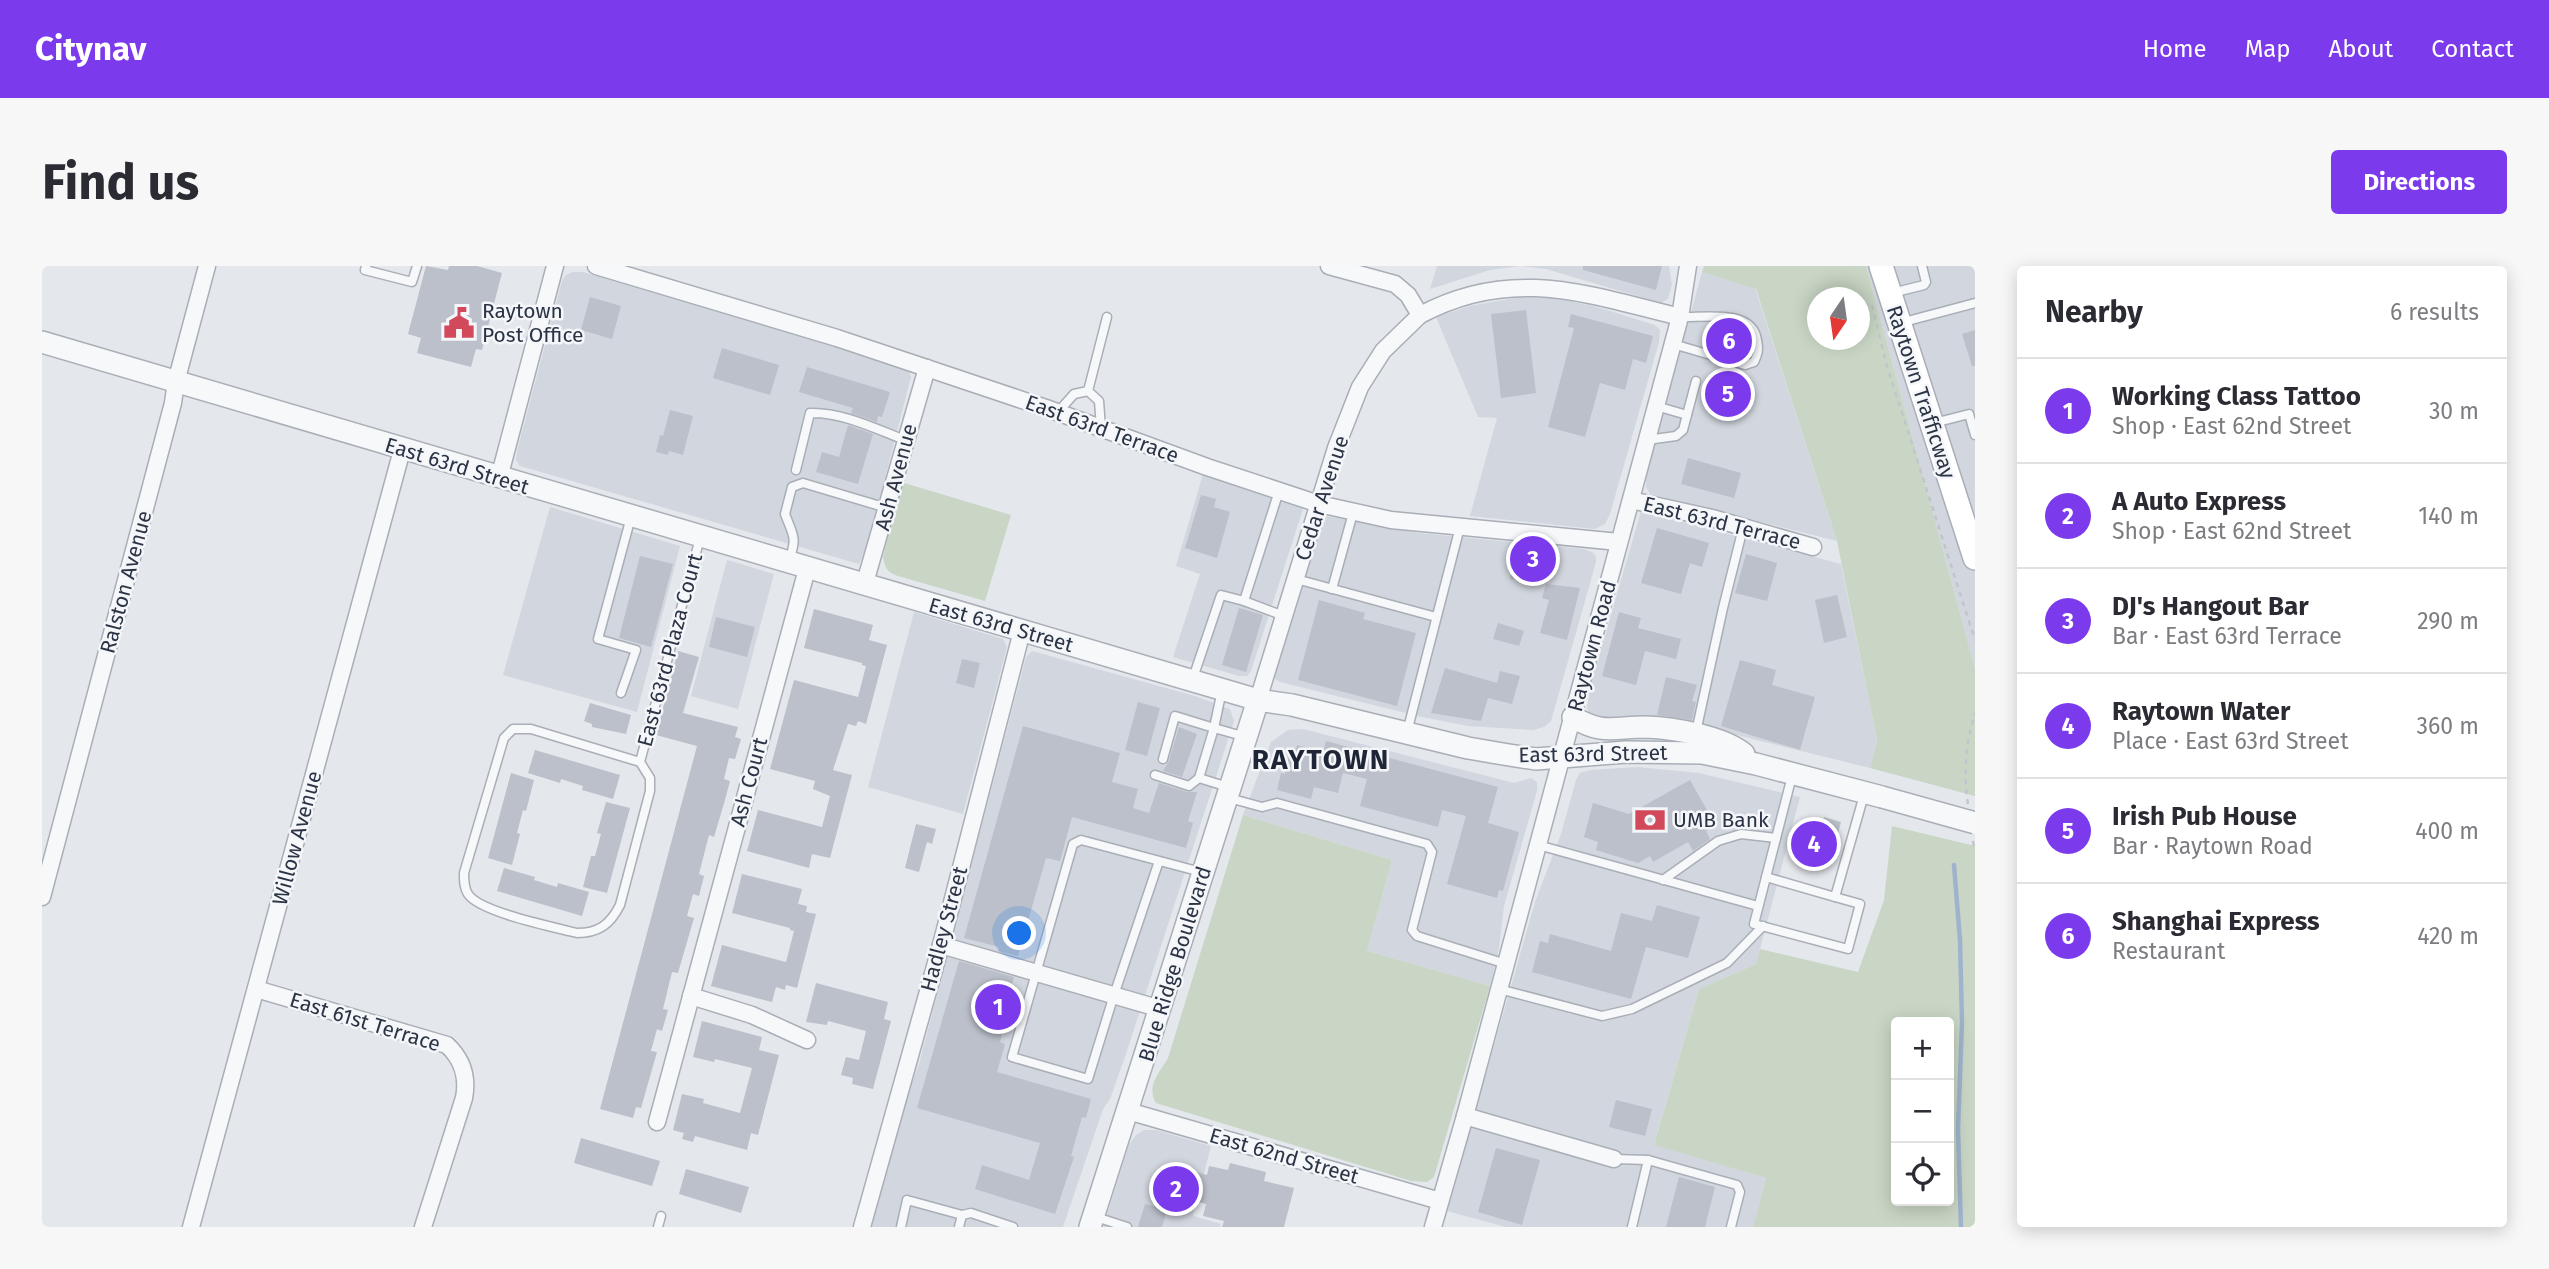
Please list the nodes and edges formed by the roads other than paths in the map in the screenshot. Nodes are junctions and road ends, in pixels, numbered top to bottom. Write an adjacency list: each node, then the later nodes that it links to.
1 (208, 266): 20 (street, Ralston Avenue)
2 (366, 266): 3 (lane)
3 (417, 266)
4 (555, 266): 33 (street)
5 (596, 266): 18 (street, East 63rd Terrace)
6 (1329, 266): 12 (street)
7 (1881, 266): 10 (main road, Raytown Trafficway)
8 (1922, 266): 10 (lane)
9 (1685, 270): 14 (street, Raytown Road)
10 (1880, 295): 15 (main road, Raytown Trafficway)
11 (1975, 303): 15 (lane)
12 (1420, 315): 14 (street, Cedar Avenue); 36 (street, Cedar Avenue)
13 (1107, 317): 21 (lane)
14 (1680, 317): 17 (street, Raytown Road); 17 (lane)
15 (1899, 324): 26 (main road, Raytown Trafficway)
16 (42, 342): 20 (street, East 63rd Street)
17 (1673, 344): 22 (street, Raytown Road)
18 (927, 368): 23 (street, East 63rd Terrace); 29 (street, Ash Avenue)
19 (1696, 381): 25 (lane)
20 (176, 382): 31 (street, East 63rd Street); 79 (street, Ralston Avenue)
21 (1088, 390): 23 (lane); 27 (lane)
22 (1656, 406): 25 (lane); 30 (street, Raytown Road)
23 (1058, 412): 27 (street, East 63rd Terrace)
24 (1972, 413): 26 (lane); 28 (lane)
25 (1687, 415): 30 (lane)
26 (1931, 423): 45 (main road, Raytown Trafficway)
27 (1101, 428): 34 (street, East 63rd Terrace)
28 (1975, 435)
29 (905, 440): 32 (lane); 37 (street, Ash Avenue)
30 (1647, 440): 35 (street, Raytown Road)
31 (402, 450): 33 (street, East 63rd Street); 86 (street, Willow Avenue)
32 (796, 470)
33 (499, 478): 39 (street, East 63rd Street)
34 (1279, 491): 36 (street, East 63rd Terrace); 50 (lane)
35 (1631, 500): 41 (street, East 63rd Terrace); 43 (street, Raytown Road)
36 (1319, 504): 38 (street, East 63rd Terrace); 47 (street, Cedar Avenue)
37 (887, 508): 46 (lane); 48 (street, Ash Avenue)
38 (1353, 513): 40 (street, East 63rd Terrace); 49 (lane)
39 (631, 517): 42 (street, East 63rd Street); 56 (lane)
40 (1460, 527): 43 (street, East 63rd Terrace); 52 (lane)
41 (1743, 528): 44 (street, East 63rd Terrace); 61 (lane)
42 (700, 538): 46 (street, East 63rd Street); 65 (lane, East 63rd Plaza Court)
43 (1619, 542): 58 (street, Raytown Road)
44 (1813, 547)
45 (1973, 547)
46 (797, 566): 48 (street, East 63rd Street); 89 (street, Ash Court)
47 (1296, 579): 49 (lane); 51 (street, Cedar Avenue)
48 (864, 586): 53 (street, East 63rd Street)
49 (1332, 589): 52 (lane)
50 (1244, 601): 51 (lane); 54 (lane)
51 (1284, 616): 57 (street, Cedar Avenue)
52 (1436, 617): 60 (lane)
53 (1022, 631): 54 (street, East 63rd Street); 83 (street, Hadley Street)
54 (1192, 681): 55 (street, East 63rd Street)
55 (1222, 690): 57 (street, East 63rd Street); 59 (lane)
56 (621, 693)
57 (1258, 700): 60 (street, East 63rd Street); 62 (street, Blue Ridge Boulevard)
58 (1573, 717): 61 (street); 63 (street, Raytown Road)
59 (1214, 728): 62 (lane); 64 (lane); 69 (lane)
60 (1407, 732): 63 (street, East 63rd Street)
61 (1696, 735): 66 (street)
62 (1246, 737): 70 (street, Blue Ridge Boulevard)
63 (1561, 758): 66 (street, East 63rd Street); 74 (street, Raytown Road)
64 (1163, 759)
65 (640, 762): 65 (lane, East 63rd Plaza Court)
66 (1756, 764): 67 (street, East 63rd Street)
67 (1792, 774): 71 (street, East 63rd Street); 73 (lane)
68 (1155, 775): 69 (lane)
69 (1199, 778): 70 (lane)
70 (1229, 792): 76 (street, Blue Ridge Boulevard); 84 (lane)
71 (1873, 794): 72 (street, East 63rd Street, bridge); 80 (lane)
72 (1972, 825)
73 (1776, 838): 77 (lane); 78 (lane)
74 (1538, 845): 78 (lane); 84 (street, Raytown Road)
75 (1159, 861): 76 (lane); 85 (lane); 88 (lane)
76 (1203, 873): 90 (street, Blue Ridge Boulevard)
77 (1766, 877): 80 (lane); 81 (lane)
78 (1663, 880): 81 (lane)
79 (42, 897)
80 (1835, 897): 82 (lane)
81 (1758, 906): 82 (lane)
82 (1763, 926): 87 (lane)
83 (941, 945): 85 (street); 105 (street, Hadley Street)
84 (1506, 964): 87 (street, Raytown Road)
85 (1035, 972): 88 (street); 88 (lane)
86 (256, 989): 102 (street, Willow Avenue); 103 (street, East 61st Terrace)
87 (1499, 989): 93 (street, Raytown Road)
88 (1114, 995): 90 (street)
89 (691, 996): 91 (street); 94 (street, Ash Court)
90 (1161, 1009): 92 (street, Blue Ridge Boulevard)
91 (807, 1040)
92 (1128, 1111): 97 (street, East 62nd Street); 100 (street, Blue Ridge Boulevard)
93 (1465, 1116): 95 (street); 97 (street, Raytown Road)
94 (657, 1122)
95 (1615, 1158): 96 (lane)
96 (1648, 1160): 110 (lane); 111 (lane)
97 (1440, 1201): 101 (street, Raytown Road)
98 (962, 1215): 106 (lane); 107 (lane); 108 (lane)
99 (661, 1216): 104 (lane)
100 (1092, 1221): 109 (lane)
101 (1435, 1226)
102 (191, 1227)
103 (423, 1227)
104 (658, 1227)
105 (862, 1227)
106 (901, 1227)
107 (959, 1227)
108 (1013, 1227)
109 (1127, 1227)
110 (1632, 1227)
111 (1731, 1227)

